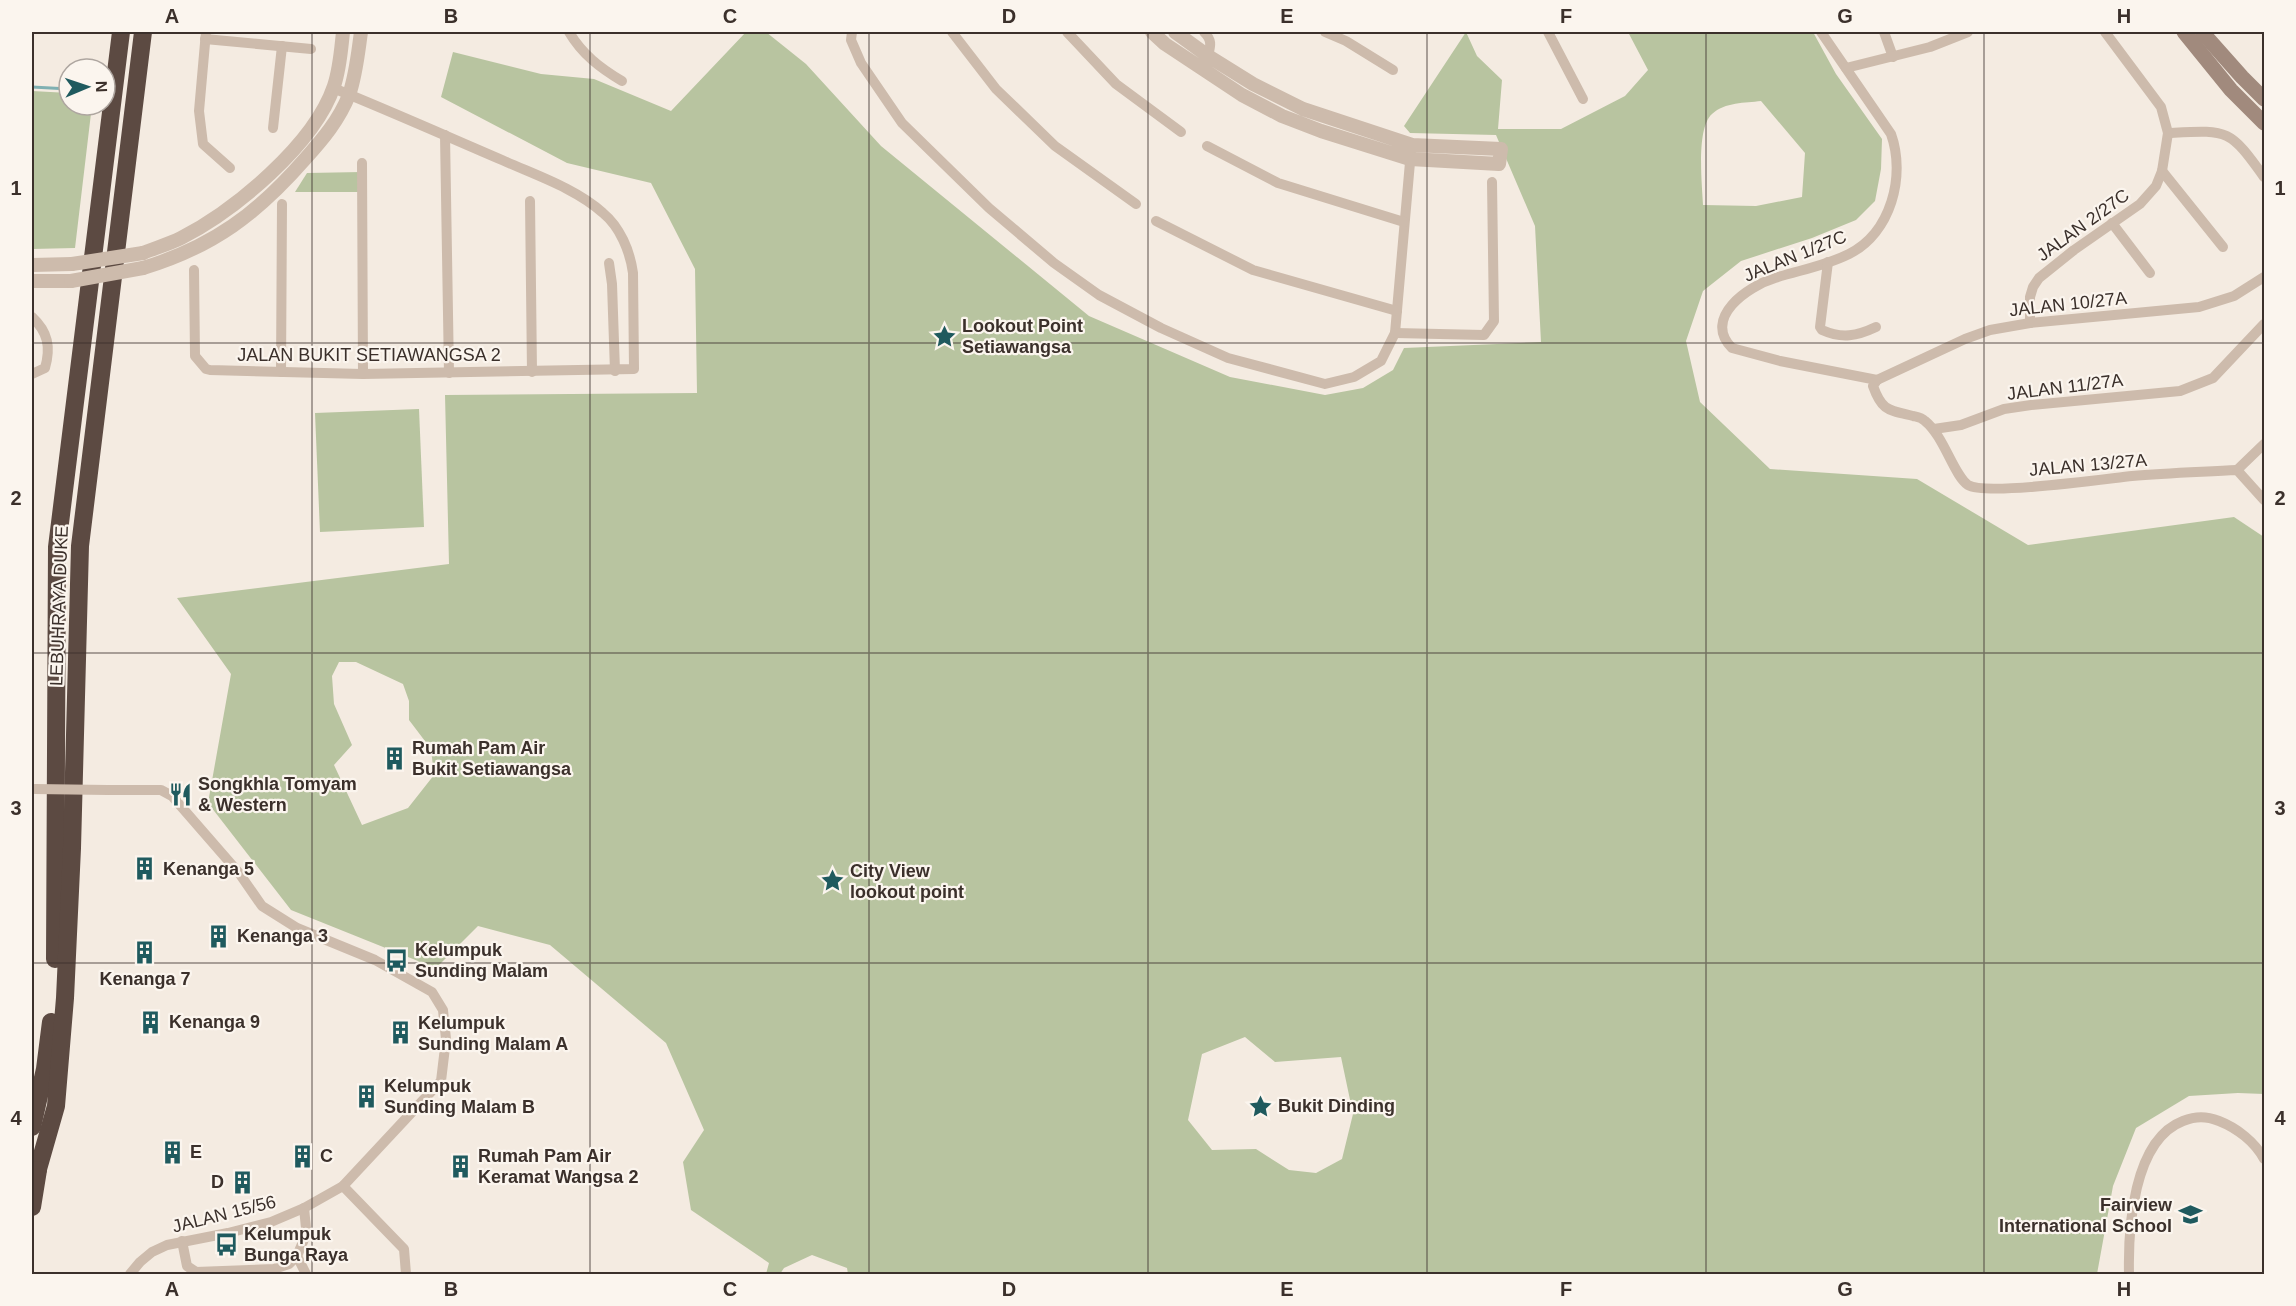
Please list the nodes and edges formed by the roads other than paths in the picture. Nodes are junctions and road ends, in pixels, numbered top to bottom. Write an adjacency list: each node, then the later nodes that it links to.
1 (121, 32): 76 (highway, LEBUHRAYA DUKE)
2 (143, 32): 80 (highway, LEBUHRAYA DUKE)
3 (343, 32): 28 (street)
4 (361, 32): 29 (street)
5 (569, 32): 27 (street)
6 (852, 32): 63 (street)
7 (952, 32): 46 (street)
8 (1067, 32): 34 (street)
9 (1152, 32): 38 (street)
10 (1175, 32): 23 (street)
11 (1204, 32): 23 (street)
12 (1325, 32): 26 (street)
13 (1548, 32): 30 (street)
14 (1821, 32): 25 (street, JALAN 1/27C)
15 (1884, 32): 24 (street)
16 (1968, 32): 24 (street)
17 (2105, 32): 35 (street, JALAN 2/27C)
18 (2184, 32): 32 (main road)
19 (2202, 32): 31 (main road)
20 (206, 35): 21 (street); 40 (street)
21 (282, 46): 22 (street); 33 (street)
22 (310, 49)
23 (1208, 56): 38 (street)
24 (1893, 57): 25 (street)
25 (1846, 68): 51 (street, JALAN 1/27C)
26 (1393, 70)
27 (622, 81)
28 (333, 88): 29 (street); 53 (street, bridge)
29 (349, 94): 36 (street); 57 (street, bridge)
30 (1583, 99)
31 (2265, 99)
32 (2265, 123)
33 (273, 128)
34 (1181, 132)
35 (2168, 133): 41 (street, JALAN 2/27C); 42 (street)
36 (445, 135): 64 (street, JALAN BUKIT SETIAWANGSA 2); 67 (street)
37 (1207, 147): 48 (street)
38 (1411, 152): 38 (street); 48 (street)
39 (362, 163): 69 (street)
40 (230, 168)
41 (2162, 171): 49 (street, JALAN 2/27C); 50 (street)
42 (2265, 177)
43 (1492, 182): 63 (street)
44 (530, 201): 66 (street)
45 (282, 204): 65 (street)
46 (1136, 204)
47 (1156, 221): 58 (street)
48 (1404, 222): 58 (street)
49 (2112, 223): 55 (street); 60 (street, JALAN 2/27C)
50 (2223, 247)
51 (1828, 262): 62 (street); 70 (street, JALAN 1/27C)
52 (609, 263): 64 (street)
53 (32, 265)
54 (194, 270): 65 (street, JALAN BUKIT SETIAWANGSA 2)
55 (2150, 273)
56 (2265, 277): 60 (street, JALAN 10/27A)
57 (32, 281)
58 (1397, 311): 63 (street)
59 (32, 317): 68 (street)
60 (2030, 323): 70 (street, JALAN 10/27A)
61 (2265, 324): 71 (street, JALAN 11/27A)
62 (1876, 327)
63 (1395, 333)
64 (615, 371): 66 (street, JALAN BUKIT SETIAWANGSA 2)
65 (281, 372): 69 (street, JALAN BUKIT SETIAWANGSA 2)
66 (532, 372): 67 (street, JALAN BUKIT SETIAWANGSA 2)
67 (449, 373): 69 (street, JALAN BUKIT SETIAWANGSA 2)
68 (32, 374)
69 (363, 374)
70 (1877, 380): 71 (street)
71 (1934, 429): 73 (street, JALAN 13/27A)
72 (2265, 444): 73 (street)
73 (2236, 470): 74 (street)
74 (2265, 500)
75 (33, 788): 81 (street, JALAN 15/56, bridge)
76 (55, 990): 77 (highway); 78 (highway, LEBUHRAYA DUKE)
77 (32, 1080)
78 (32, 1126)
79 (2265, 1159): 89 (street)
80 (35, 1175): 82 (highway, LEBUHRAYA DUKE)
81 (343, 1186): 83 (street, JALAN 15/56); 88 (street)
82 (32, 1207)
83 (304, 1208): 84 (street, JALAN 15/56); 85 (street)
84 (182, 1241): 85 (street); 86 (street, JALAN 15/56)
85 (297, 1256): 87 (street)
86 (130, 1275)
87 (306, 1275)
88 (406, 1275)
89 (2129, 1275)

